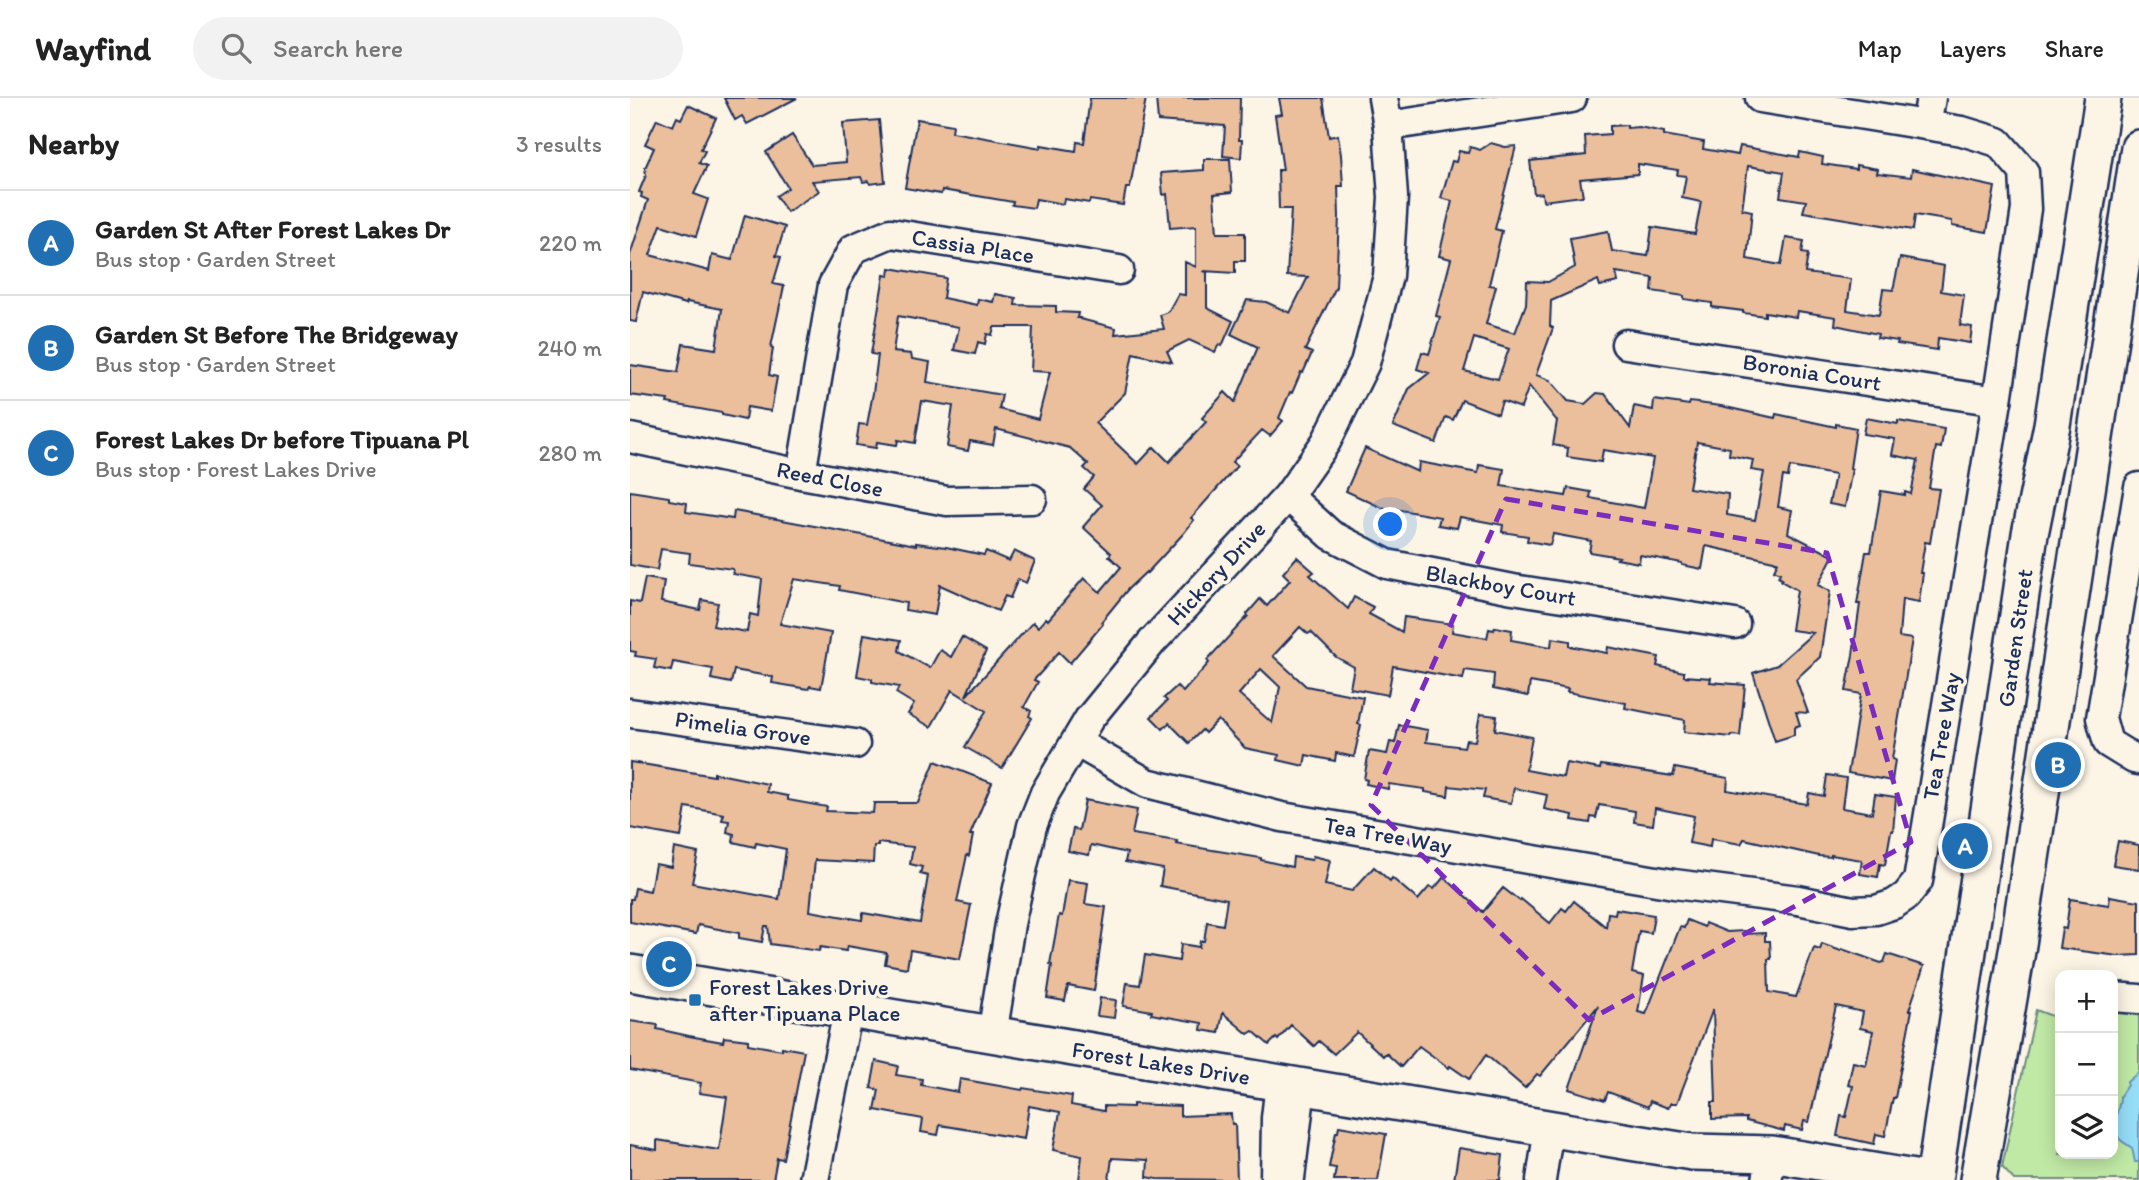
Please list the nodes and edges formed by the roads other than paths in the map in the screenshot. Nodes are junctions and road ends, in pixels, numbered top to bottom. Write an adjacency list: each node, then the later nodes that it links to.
1 (1383, 98): 6 (street, Hickory Drive)
2 (1572, 98): 6 (street)
3 (1760, 98): 5 (street, Tea Tree Way)
4 (2103, 98): 28 (main road, Garden Street)
5 (1928, 111): 10 (street, Tea Tree Way)
6 (1388, 126): 13 (street, Hickory Drive)
7 (2139, 148): 38 (main road)
8 (1119, 270): 12 (street, Cassia Place)
9 (1626, 344): 10 (street, Boronia Court)
10 (1997, 401): 18 (street, Tea Tree Way)
11 (630, 438): 12 (street, Reed Close)
12 (801, 474): 14 (street, Reed Close)
13 (1288, 496): 16 (street, Blackboy Court); 18 (street, Hickory Drive)
14 (1032, 499)
15 (2138, 502): 20 (street)
16 (1735, 624)
17 (630, 713): 19 (street, Pimelia Grove)
18 (1076, 742): 25 (street, Hickory Drive)
19 (855, 744)
20 (2139, 760)
21 (630, 973): 24 (main road, Forest Lakes Drive)
22 (2118, 997): 23 (street)
23 (2139, 999)
24 (848, 1010): 25 (main road, Forest Lakes Drive); 31 (street)
25 (992, 1035): 26 (main road, Forest Lakes Drive)
26 (1290, 1085): 27 (main road, Forest Lakes Drive); 32 (street); 33 (street)
27 (1549, 1128): 30 (main road, Forest Lakes Drive); 34 (street)
28 (1941, 1131): 29 (main road); 37 (main road, Garden Street)
29 (1847, 1166): 30 (main road, Forest Lakes Drive); 36 (main road, Forest Lakes Drive)
30 (1769, 1169): 35 (main road, Forest Lakes Drive)
31 (814, 1180)
32 (1275, 1180)
33 (1290, 1180)
34 (1541, 1180)
35 (1807, 1180)
36 (1926, 1180)
37 (1934, 1180)
38 (1978, 1180)

